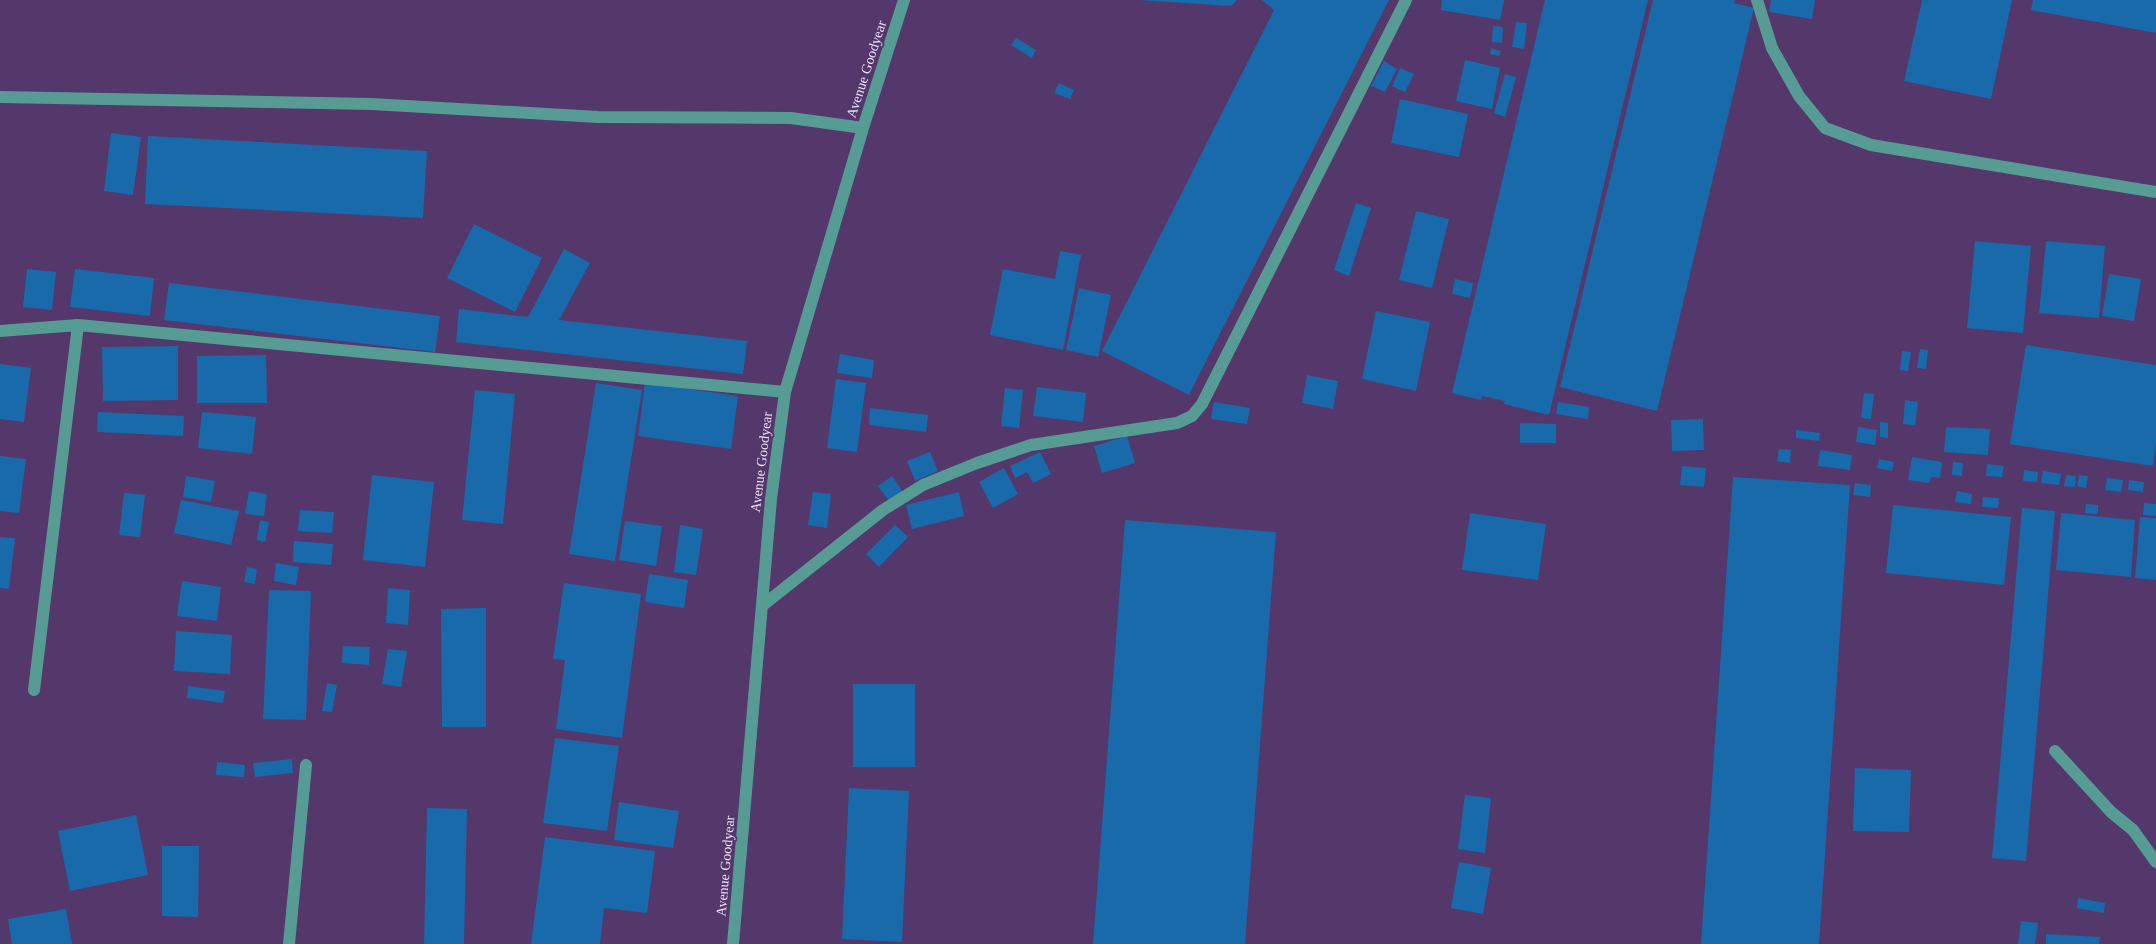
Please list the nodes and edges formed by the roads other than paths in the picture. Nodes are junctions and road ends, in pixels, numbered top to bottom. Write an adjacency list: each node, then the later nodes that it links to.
1 (904, 0): 5 (street, Avenue Goodyear)
2 (1406, 0): 10 (street)
3 (1757, 0): 6 (street)
4 (0, 98): 5 (street)
5 (863, 128): 9 (street, Avenue Goodyear)
6 (2156, 192)
7 (78, 325): 8 (street); 9 (street); 11 (street)
8 (0, 331)
9 (785, 392): 10 (street, Avenue Goodyear)
10 (763, 606): 16 (street, Avenue Goodyear)
11 (34, 690)
12 (2055, 751): 14 (street)
13 (306, 764): 15 (street)
14 (2156, 862)
15 (290, 944)
16 (733, 944)

